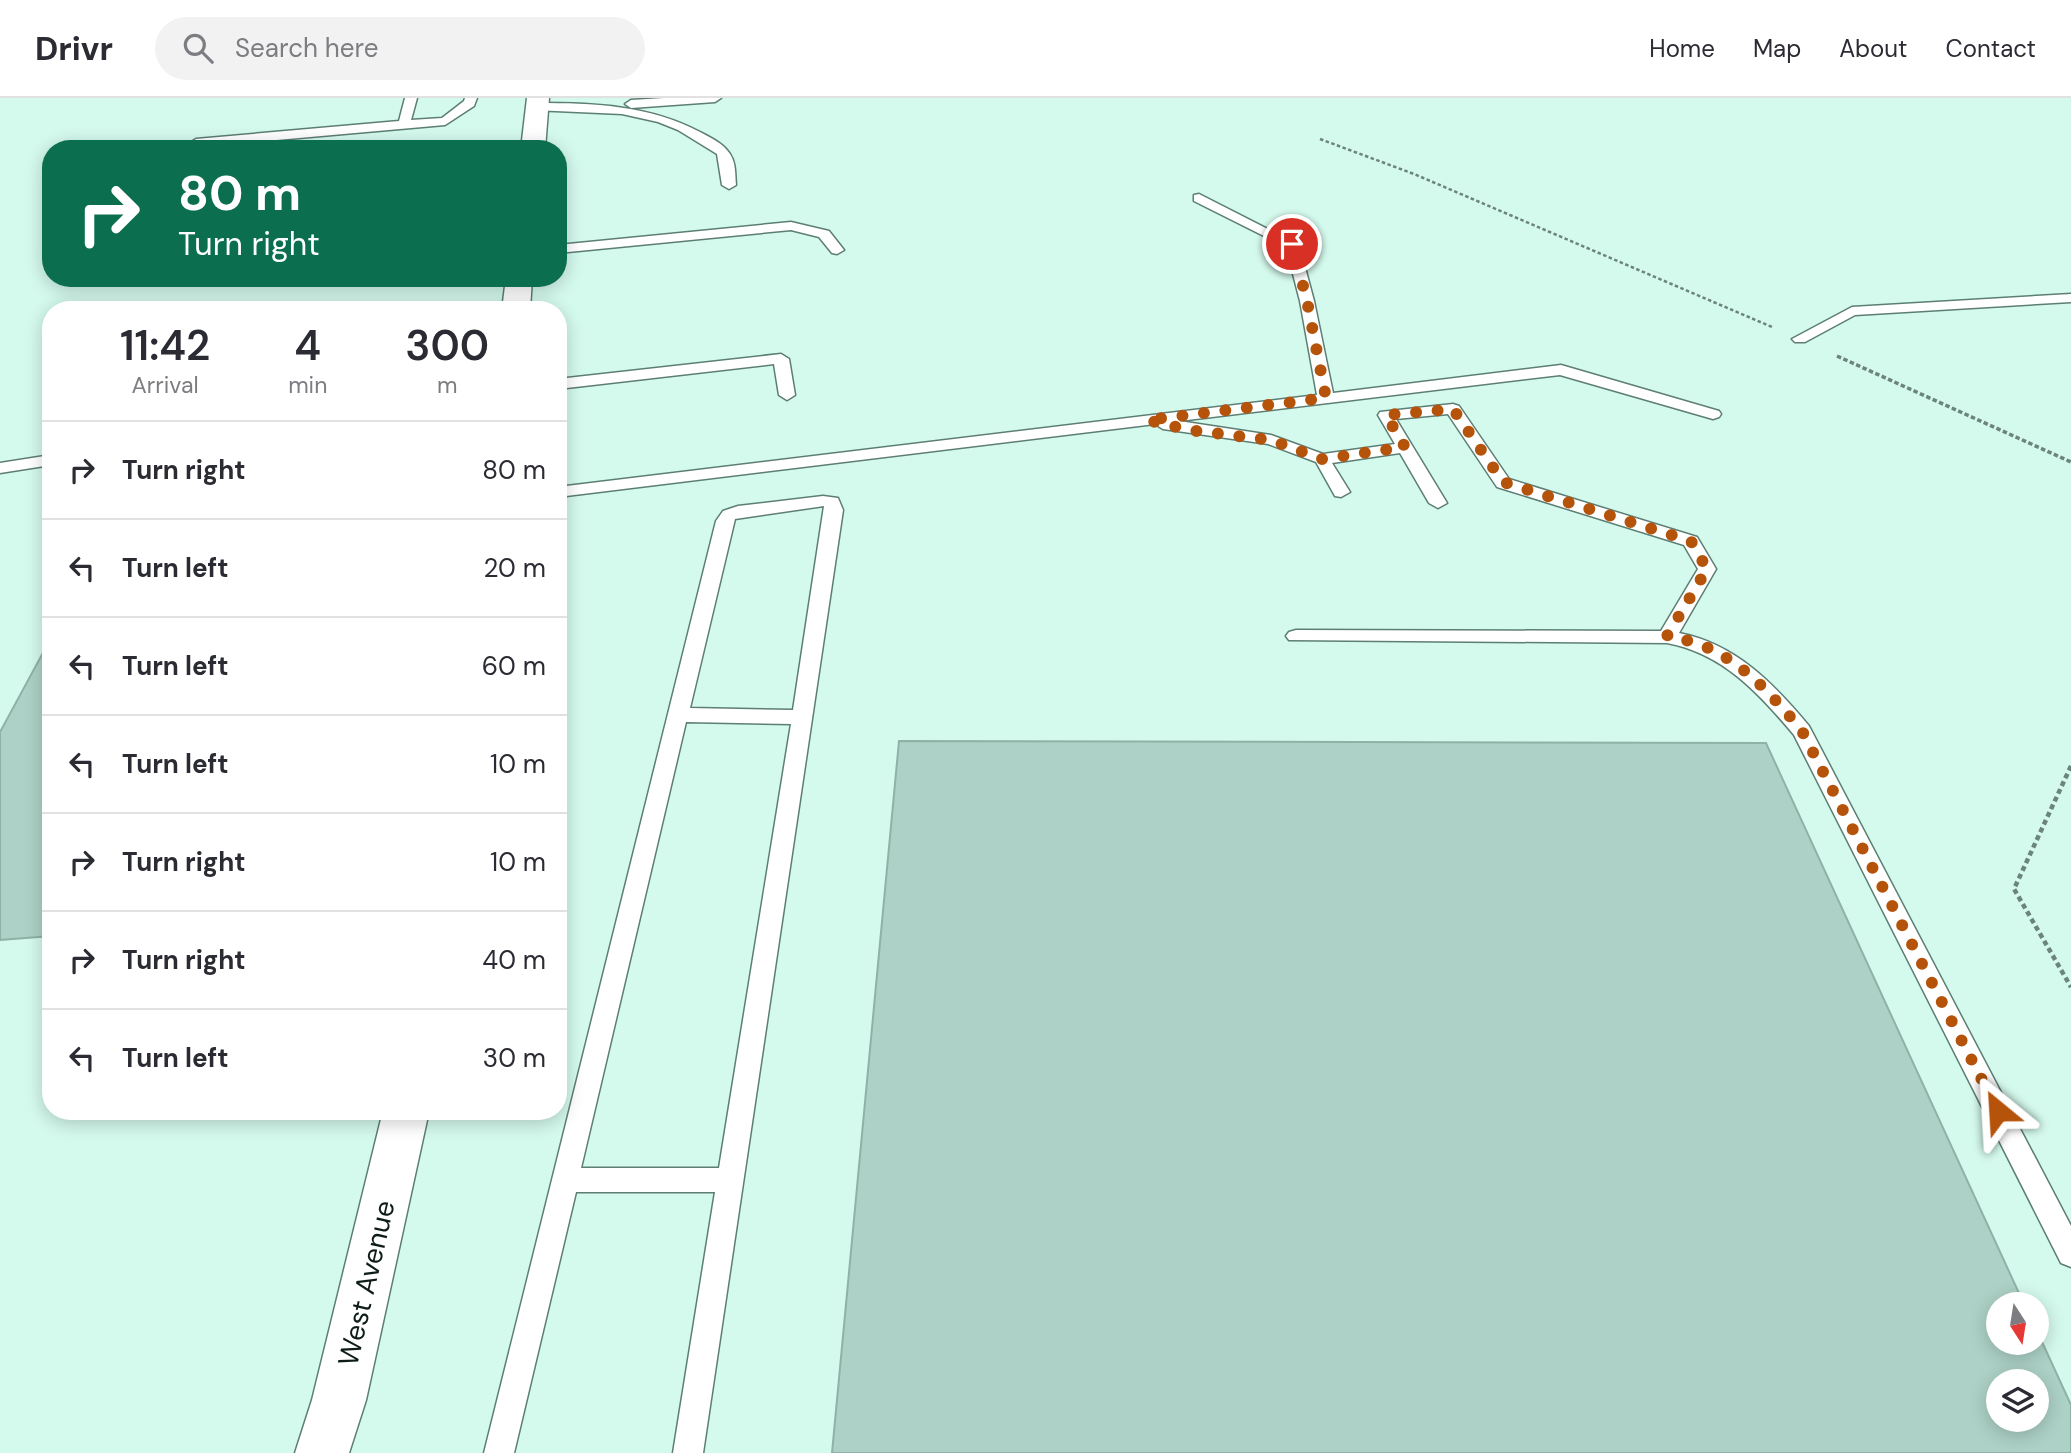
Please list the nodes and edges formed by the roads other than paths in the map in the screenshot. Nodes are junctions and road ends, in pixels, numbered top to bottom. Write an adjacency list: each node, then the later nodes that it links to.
1 (411, 98): 6 (lane)
2 (471, 98): 6 (lane)
3 (715, 98): 5 (lane)
4 (538, 103): 5 (lane); 8 (street)
5 (594, 107): 9 (lane)
6 (404, 125): 7 (lane)
7 (231, 140)
8 (534, 140)
9 (729, 185)
10 (1199, 198): 17 (lane)
11 (567, 248): 12 (lane)
12 (837, 250)
13 (2071, 298): 14 (lane)
14 (1800, 339)
15 (567, 383): 16 (lane)
16 (788, 394)
17 (1326, 398): 18 (lane); 19 (lane)
18 (1713, 414)
19 (1147, 420): 21 (lane); 24 (lane)
20 (1405, 447): 21 (lane); 26 (lane); 28 (lane)
21 (1322, 459): 25 (lane)
22 (42, 461): 23 (lane)
23 (0, 468)
24 (567, 491)
25 (1341, 492)
26 (1438, 503)
27 (1296, 636): 28 (lane)
28 (1667, 636): 34 (lane)
29 (678, 715): 30 (lane); 30 (lane); 32 (lane)
30 (802, 717): 33 (lane)
31 (405, 1120): 35 (street, West Avenue)
32 (565, 1180): 33 (lane); 36 (lane)
33 (730, 1180): 37 (lane)
34 (2071, 1254)
35 (322, 1453)
36 (499, 1453)
37 (688, 1453)

